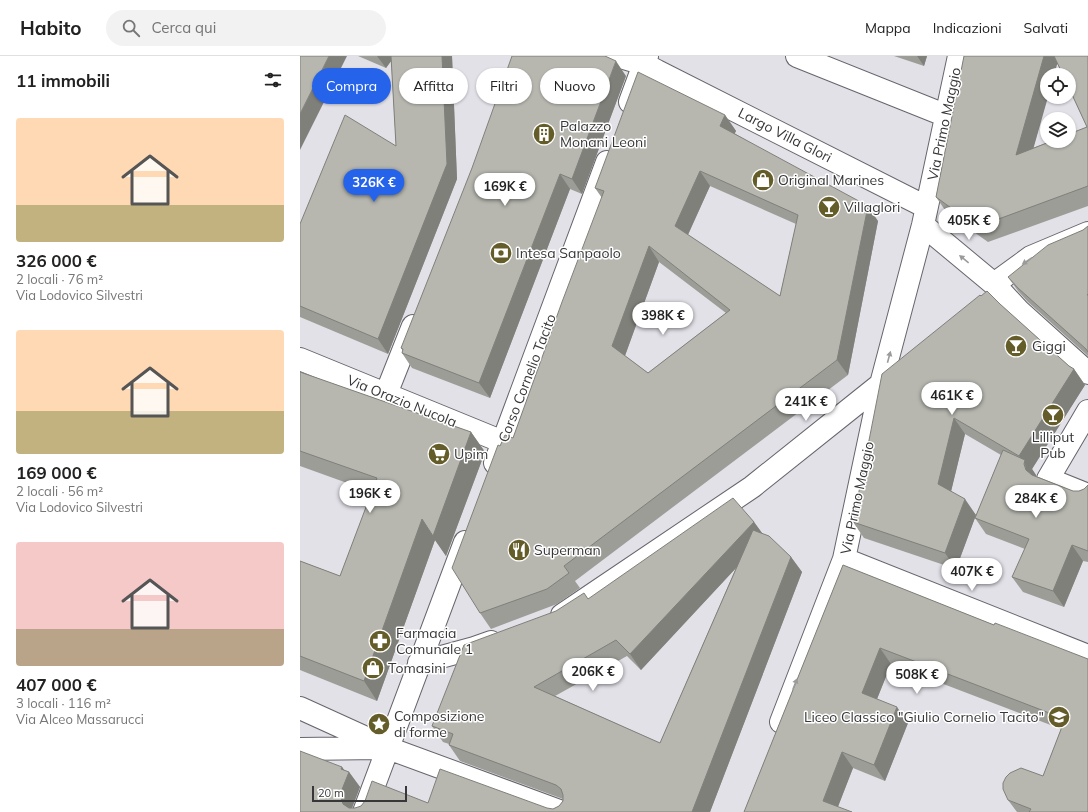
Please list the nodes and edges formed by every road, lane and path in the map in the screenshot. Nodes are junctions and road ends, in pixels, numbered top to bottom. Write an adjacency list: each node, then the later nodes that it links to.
1 (617, 56): 4 (street, Largo Villa Glori)
2 (797, 56): 5 (street)
3 (959, 56): 5 (street, Via Primo Maggio)
4 (645, 60): 6 (street); 8 (street, Largo Villa Glori)
5 (947, 116): 8 (street, Via Primo Maggio)
6 (622, 123)
7 (614, 145): 17 (street, Corso Cornelio Tacito)
8 (924, 216): 10 (street, Largo Villa Glori, one-way to 8); 14 (street, Via Primo Maggio, one-way to 8)
9 (1088, 233): 10 (street, one-way to 10)
10 (994, 284): 13 (street, Largo Villa Glori)
11 (420, 308): 15 (street)
12 (300, 359): 15 (street, Via Orazio Nucola)
13 (1088, 373)
14 (881, 384): 21 (street, Via Primo Maggio); 22 (street)
15 (386, 394): 17 (street, Via Orazio Nucola)
16 (1088, 411): 19 (street)
17 (503, 442): 18 (street, Corso Cornelio Tacito)
18 (489, 479)
19 (1088, 496)
20 (472, 523): 25 (street)
21 (844, 559): 24 (street); 27 (street, Via Primo Maggio, one-way to 21)
22 (541, 623)
23 (511, 634): 25 (street)
24 (1088, 656)
25 (419, 663): 28 (street)
26 (300, 708): 28 (street)
27 (774, 738)
28 (388, 748): 29 (street); 30 (street); 31 (street)
29 (300, 749)
30 (364, 812)
31 (562, 812)

